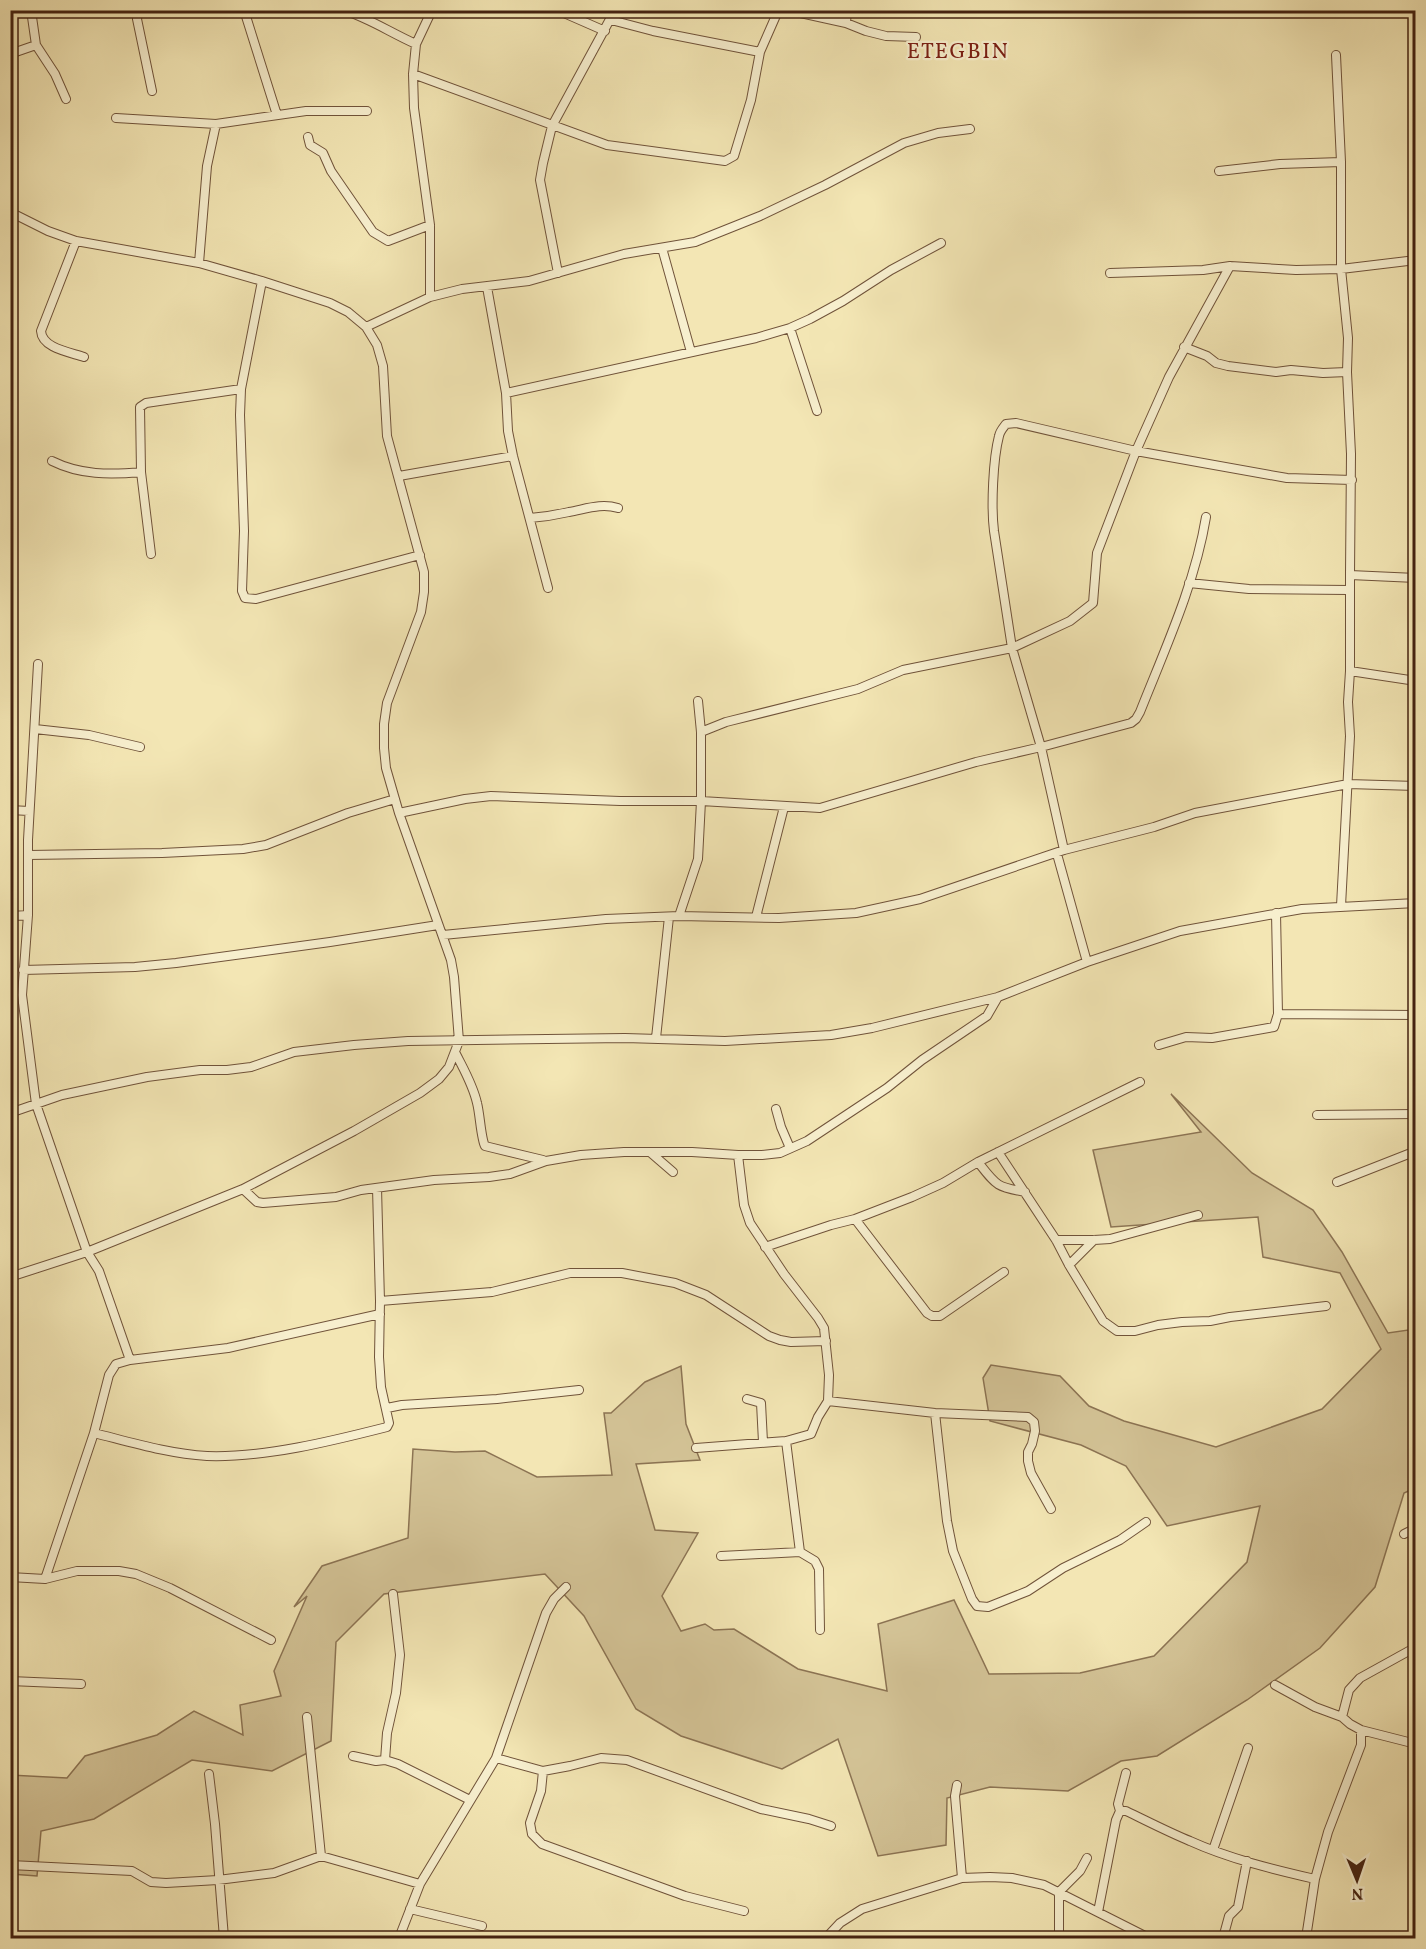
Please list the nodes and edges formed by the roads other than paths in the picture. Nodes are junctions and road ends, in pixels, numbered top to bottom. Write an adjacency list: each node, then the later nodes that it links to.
1 (31, 10): 15 (street)
2 (139, 10): 20 (street)
3 (244, 10): 23 (street)
4 (343, 10): 14 (street)
5 (432, 10): 14 (street)
6 (557, 10): 12 (street)
7 (615, 10): 10 (street)
8 (787, 10): 11 (street); 16 (street)
9 (847, 10): 11 (street)
10 (611, 20): 12 (street); 16 (street)
11 (846, 23): 13 (street)
12 (605, 31): 26 (street)
13 (916, 37)
14 (416, 44): 19 (street)
15 (36, 45): 17 (street); 21 (street)
16 (760, 52): 26 (street)
17 (10, 54)
18 (1336, 56): 29 (street)
19 (413, 74): 26 (street); 32 (street)
20 (152, 91)
21 (66, 99)
22 (367, 111): 23 (street)
23 (277, 116): 25 (street)
24 (116, 118): 25 (street)
25 (216, 124): 37 (street)
26 (552, 126): 40 (street)
27 (970, 129): 35 (street)
28 (308, 137): 32 (street)
29 (1341, 162): 30 (street); 39 (street)
30 (1219, 171)
31 (10, 212): 33 (street)
32 (430, 225): 44 (street)
33 (76, 241): 37 (street); 49 (street)
34 (941, 243): 46 (street)
35 (662, 248): 40 (street); 48 (street)
36 (1416, 260): 39 (street)
37 (199, 263): 42 (street)
38 (1230, 266): 39 (street); 41 (street); 47 (street)
39 (1341, 269): 50 (street)
40 (558, 273): 43 (street)
41 (1110, 273)
42 (262, 281): 45 (street); 51 (street)
43 (487, 287): 44 (street); 52 (street)
44 (430, 297): 45 (street)
45 (366, 327): 58 (street)
46 (790, 328): 48 (street); 53 (street)
47 (1184, 347): 50 (street); 54 (street)
48 (691, 352): 52 (street)
49 (84, 357)
50 (1347, 372): 59 (street)
51 (241, 389): 57 (street); 64 (street)
52 (506, 393): 55 (street)
53 (817, 411)
54 (1136, 451): 59 (street); 70 (street); 70 (street)
55 (513, 456): 58 (street); 62 (street)
56 (52, 461): 57 (street)
57 (141, 472): 63 (street)
58 (399, 476): 64 (street)
59 (1352, 480): 65 (street)
60 (618, 508): 62 (street)
61 (1206, 517): 67 (street)
62 (530, 518): 68 (street)
63 (151, 554)
64 (420, 555): 81 (street)
65 (1350, 575): 66 (street); 69 (street)
66 (1416, 578)
67 (1189, 583): 69 (street); 78 (street)
68 (548, 588)
69 (1349, 590): 72 (street)
70 (1012, 648): 76 (street); 78 (street)
71 (38, 664): 75 (street)
72 (1350, 671): 73 (street); 79 (street)
73 (1416, 681)
74 (698, 701): 76 (street)
75 (35, 729): 77 (street); 85 (street)
76 (700, 732): 82 (street)
77 (140, 747)
78 (1041, 747): 83 (street); 87 (street)
79 (1348, 784): 80 (street); 87 (street); 90 (street)
80 (1416, 786)
81 (395, 799): 86 (street); 88 (street)
82 (701, 801): 83 (street); 86 (street); 94 (street)
83 (784, 807): 96 (street)
84 (10, 810): 85 (street)
85 (29, 812): 88 (street)
86 (399, 813): 97 (street)
87 (1060, 852): 96 (street); 99 (street)
88 (28, 855): 92 (street)
89 (1416, 903): 90 (street)
90 (1341, 906): 91 (street)
91 (1276, 913): 99 (street); 104 (street)
92 (28, 915): 93 (street); 100 (street)
93 (10, 916)
94 (679, 916): 95 (street); 96 (street)
95 (669, 917): 98 (street); 106 (street)
96 (756, 917)
97 (438, 925): 98 (street); 100 (street)
98 (443, 935): 107 (street)
99 (1087, 962): 103 (street)
100 (23, 970): 101 (street)
101 (22, 995): 102 (street); 111 (street)
102 (10, 997)
103 (998, 997): 106 (street); 116 (street)
104 (1278, 1014): 105 (street); 108 (street)
105 (1416, 1014)
106 (657, 1038): 107 (street)
107 (459, 1041): 109 (street); 111 (street)
108 (1159, 1046)
109 (456, 1054): 121 (street); 126 (street)
110 (1140, 1082): 118 (street)
111 (36, 1104): 113 (street); 133 (street)
112 (776, 1108): 116 (street)
113 (10, 1113)
114 (1416, 1114): 115 (street)
115 (1317, 1115)
116 (790, 1148): 120 (street)
117 (1416, 1151): 124 (street)
118 (998, 1152): 122 (street); 127 (street)
119 (651, 1153): 120 (street); 121 (street); 123 (street)
120 (738, 1155): 132 (street)
121 (546, 1161): 125 (street)
122 (978, 1162): 127 (street); 129 (street)
123 (674, 1172)
124 (1337, 1182)
125 (377, 1188): 126 (street); 137 (street)
126 (243, 1189): 133 (street)
127 (1024, 1192): 130 (street)
128 (1198, 1215): 131 (street)
129 (855, 1219): 132 (street); 135 (street)
130 (1056, 1240): 131 (street); 134 (street)
131 (1094, 1240): 134 (street)
132 (765, 1247): 140 (street)
133 (87, 1252): 136 (street); 141 (street)
134 (1069, 1265): 138 (street)
135 (1004, 1272)
136 (10, 1277)
137 (380, 1300): 139 (street); 140 (street)
138 (1326, 1306)
139 (380, 1314): 141 (street); 145 (street)
140 (826, 1341): 144 (street)
141 (130, 1360): 147 (street)
142 (579, 1390): 145 (street)
143 (747, 1399): 149 (street)
144 (828, 1401): 146 (street); 148 (street)
145 (387, 1408): 147 (street)
146 (935, 1413): 151 (street); 152 (street)
147 (94, 1433): 158 (street)
148 (786, 1441): 149 (street); 155 (street)
149 (763, 1442): 150 (street)
150 (696, 1448)
151 (1052, 1509)
152 (1146, 1522)
153 (1416, 1528): 154 (street)
154 (1404, 1534)
155 (800, 1552): 156 (street); 161 (street)
156 (721, 1556)
157 (10, 1577): 158 (street)
158 (45, 1579): 162 (street)
159 (566, 1587): 173 (street)
160 (393, 1594): 174 (street)
161 (820, 1630)
162 (271, 1640)
163 (1416, 1647): 168 (street)
164 (10, 1681): 165 (street)
165 (81, 1684)
166 (1275, 1685): 168 (street)
167 (307, 1717): 183 (street)
168 (1342, 1717): 169 (street)
169 (1361, 1730): 170 (street); 188 (street)
170 (1416, 1744)
171 (1248, 1748): 182 (street)
172 (353, 1756): 174 (street)
173 (496, 1758): 175 (street); 179 (street)
174 (386, 1760): 179 (street)
175 (543, 1771): 181 (street); 193 (street)
176 (1126, 1773): 180 (street)
177 (209, 1774): 189 (street)
178 (957, 1785): 187 (street)
179 (470, 1800): 190 (street)
180 (1120, 1811): 182 (street); 194 (street)
181 (831, 1826)
182 (1213, 1850): 185 (street)
183 (321, 1856): 189 (street); 190 (street)
184 (1087, 1858): 191 (street)
185 (1247, 1861): 188 (street); 201 (street)
186 (10, 1865): 189 (street)
187 (962, 1878): 191 (street); 198 (street)
188 (1315, 1879): 202 (street)
189 (218, 1880): 196 (street)
190 (420, 1884): 192 (street)
191 (1059, 1892): 194 (street); 199 (street)
192 (410, 1909): 195 (street); 197 (street)
193 (744, 1911)
194 (1098, 1912): 200 (street)
195 (482, 1926)
196 (224, 1938)
197 (399, 1938)
198 (826, 1938)
199 (1059, 1938)
200 (1149, 1938)
201 (1222, 1938)
202 (1306, 1938)

